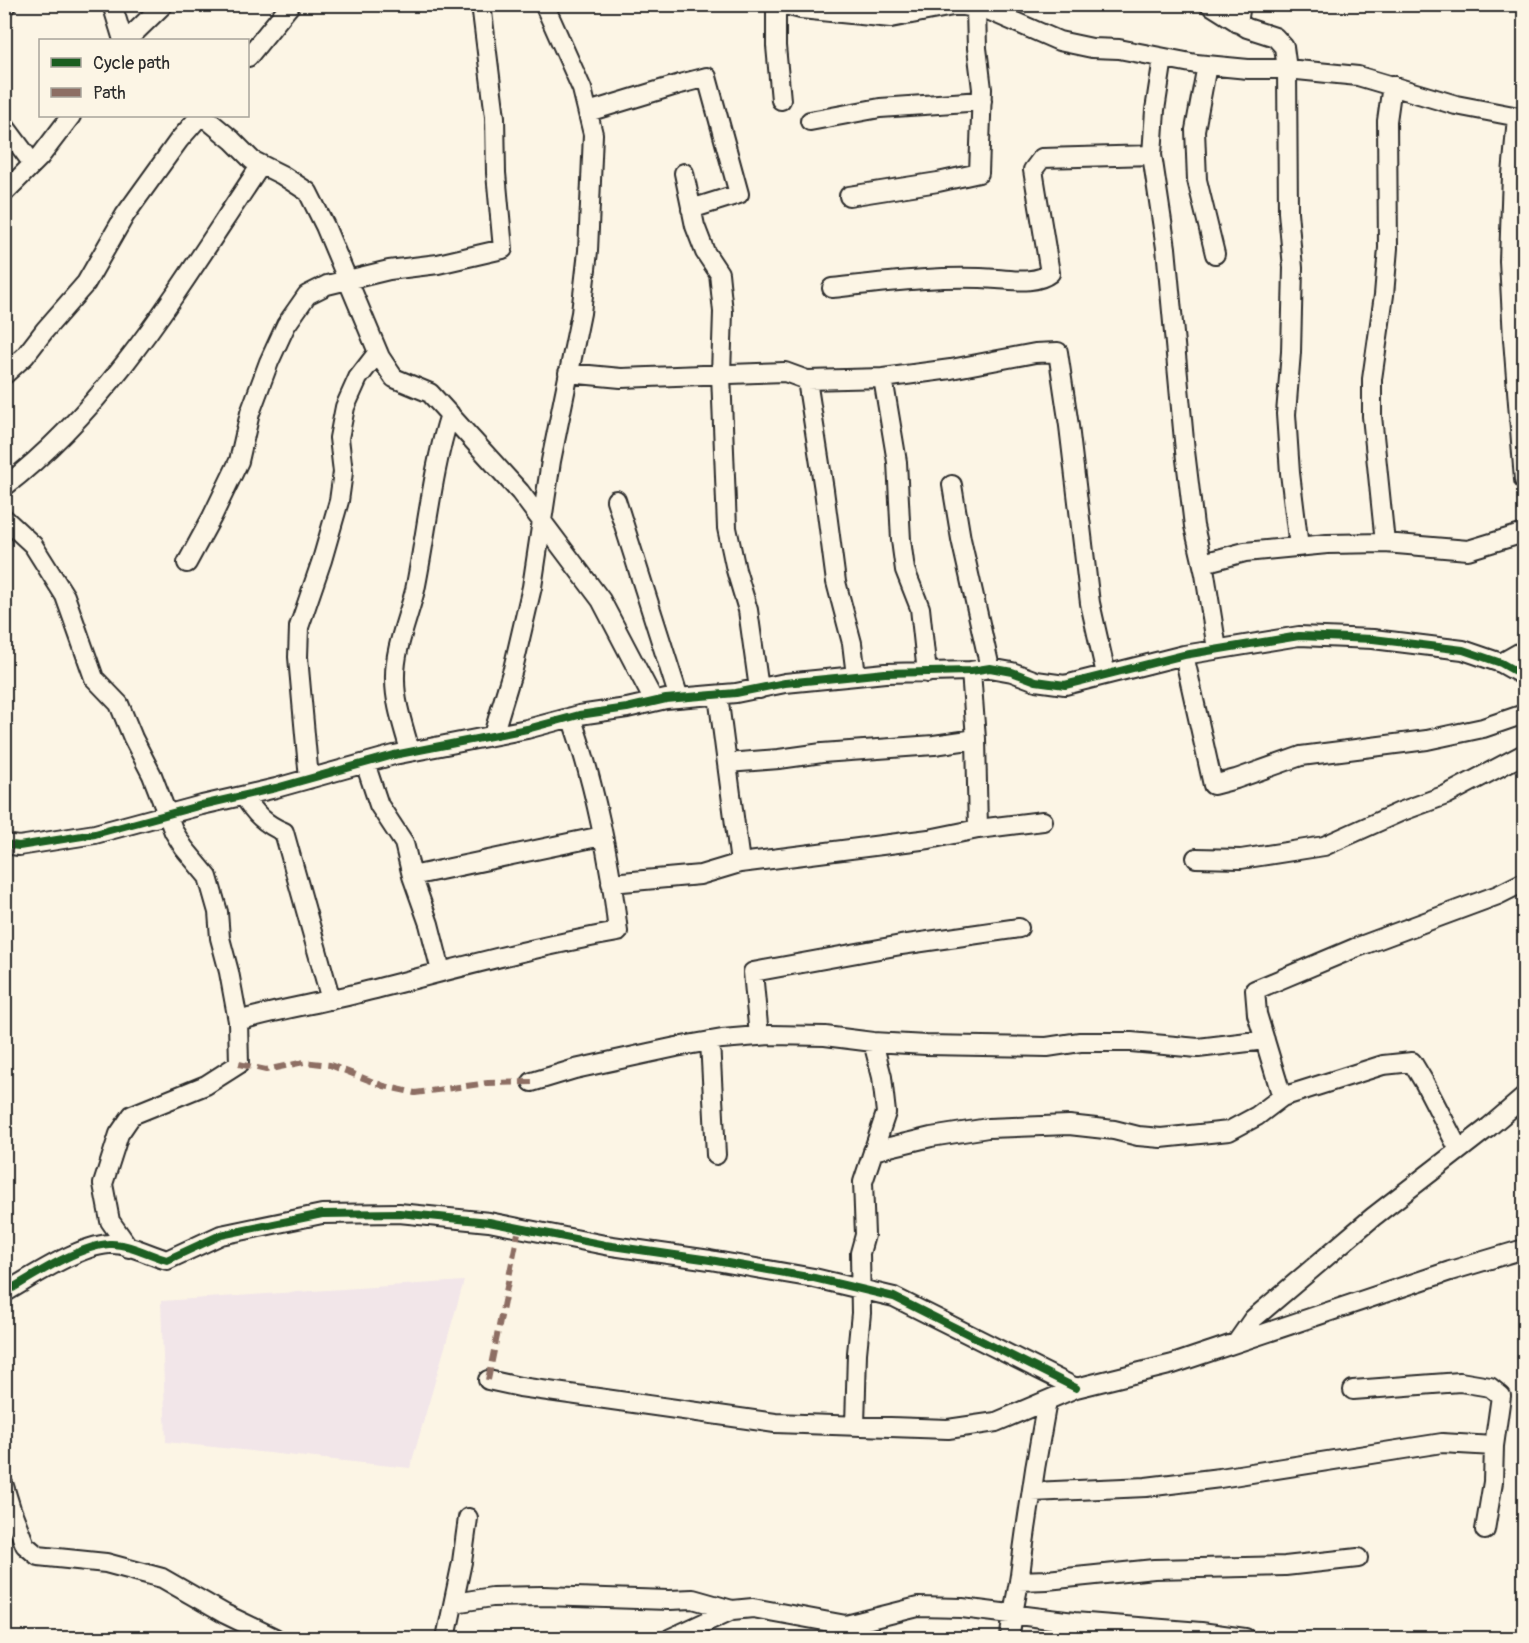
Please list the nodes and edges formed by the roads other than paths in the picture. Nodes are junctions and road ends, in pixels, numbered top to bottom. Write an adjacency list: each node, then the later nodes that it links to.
1 (112, 4): 12 (street)
2 (164, 4): 13 (street)
3 (291, 4): 14 (street)
4 (481, 4): 36 (street)
5 (544, 4): 21 (street)
6 (776, 4): 19 (street)
7 (782, 4): 10 (street)
8 (1209, 4): 11 (street)
9 (976, 9): 10 (street); 15 (street); 20 (street)
10 (903, 10)
11 (1240, 14): 17 (street)
12 (125, 39)
13 (126, 39)
14 (249, 56)
15 (1163, 58): 16 (street); 28 (street)
16 (1207, 65): 17 (street); 35 (street)
17 (1287, 69): 18 (street); 53 (street)
18 (1392, 85): 25 (street); 52 (street)
19 (781, 100)
20 (982, 101): 26 (street); 33 (street)
21 (588, 112): 34 (street); 39 (street)
22 (70, 117): 29 (street)
23 (200, 117): 41 (street)
24 (202, 117): 30 (street)
25 (1521, 118): 45 (street)
26 (810, 121)
27 (4, 125): 29 (street)
28 (1152, 155): 37 (street); 55 (street)
29 (33, 164): 32 (street)
30 (261, 165): 36 (street); 47 (street)
31 (684, 173): 34 (street)
32 (4, 193)
33 (849, 196)
34 (691, 209): 40 (street)
35 (1215, 254)
36 (348, 280): 38 (street); 54 (street)
37 (832, 288)
38 (378, 352): 44 (street); 78 (street)
39 (568, 373): 40 (street); 50 (street)
40 (721, 374): 43 (street); 66 (street)
41 (4, 375)
42 (883, 378): 43 (street); 62 (street); 63 (street)
43 (807, 380): 64 (street)
44 (450, 414): 50 (street); 74 (street)
45 (1524, 480)
46 (952, 485): 60 (street)
47 (4, 487)
48 (616, 500): 68 (street)
49 (4, 518): 80 (street)
50 (542, 520): 69 (street); 72 (street)
51 (1524, 533): 52 (street)
52 (1384, 543): 53 (street)
53 (1299, 547): 55 (street)
54 (187, 563)
55 (1203, 563): 56 (street)
56 (1217, 649): 58 (street); 59 (street)
57 (1524, 650): 59 (street)
58 (1184, 655): 63 (street); 70 (street)
59 (1501, 663): 65 (street)
60 (990, 668): 61 (street); 63 (street)
61 (971, 671): 62 (street); 73 (street)
62 (927, 673): 64 (street)
63 (1106, 674)
64 (856, 675): 66 (street)
65 (1524, 676)
66 (759, 688): 67 (street)
67 (718, 695): 68 (street); 77 (street)
68 (679, 698): 69 (street)
69 (654, 701): 71 (street)
70 (1524, 714)
71 (571, 717): 72 (street); 83 (street)
72 (493, 735): 74 (street)
73 (976, 739): 77 (street); 82 (street)
74 (410, 752): 76 (street)
75 (1524, 754): 85 (street)
76 (365, 763): 78 (street); 87 (street)
77 (727, 763): 86 (street)
78 (309, 779): 79 (street)
79 (244, 796): 80 (street); 92 (street)
80 (167, 815): 84 (street); 93 (street)
81 (1043, 821): 82 (street)
82 (978, 829): 86 (street)
83 (602, 836): 87 (street); 89 (street)
84 (4, 844)
85 (1196, 858)
86 (740, 863): 89 (street)
87 (412, 876): 91 (street)
88 (1524, 882): 95 (street)
89 (611, 884): 91 (street)
90 (1019, 928): 94 (street)
91 (441, 972): 92 (street)
92 (331, 1000): 93 (street)
93 (238, 1021): 104 (street)
94 (759, 1036): 96 (street); 97 (street)
95 (1265, 1040): 97 (street); 99 (street)
96 (710, 1041): 98 (street); 103 (street)
97 (873, 1042): 102 (street)
98 (532, 1082)
99 (1282, 1097): 101 (street); 102 (street)
100 (1524, 1097): 101 (street)
101 (1459, 1150): 108 (street)
102 (873, 1151): 106 (street)
103 (716, 1155)
104 (129, 1248): 106 (street); 107 (street)
105 (1524, 1250): 108 (street)
106 (860, 1289): 110 (street); 113 (street)
107 (4, 1293)
108 (1237, 1342): 110 (street)
109 (488, 1380): 113 (street)
110 (1076, 1388): 112 (street)
111 (1353, 1390): 114 (street)
112 (1047, 1401): 113 (street); 116 (street)
113 (855, 1425)
114 (1494, 1446): 116 (street); 118 (street)
115 (4, 1486): 124 (street)
116 (1032, 1492): 120 (street)
117 (468, 1518): 121 (street)
118 (1485, 1530)
119 (1358, 1558): 120 (street)
120 (1019, 1581): 123 (street)
121 (454, 1603): 122 (street); 127 (street)
122 (732, 1610): 125 (street); 128 (street)
123 (1011, 1614): 125 (street); 129 (street); 130 (street)
124 (242, 1630): 126 (street)
125 (845, 1632)
126 (275, 1638)
127 (447, 1638)
128 (671, 1638)
129 (1010, 1638)
130 (1245, 1638)

